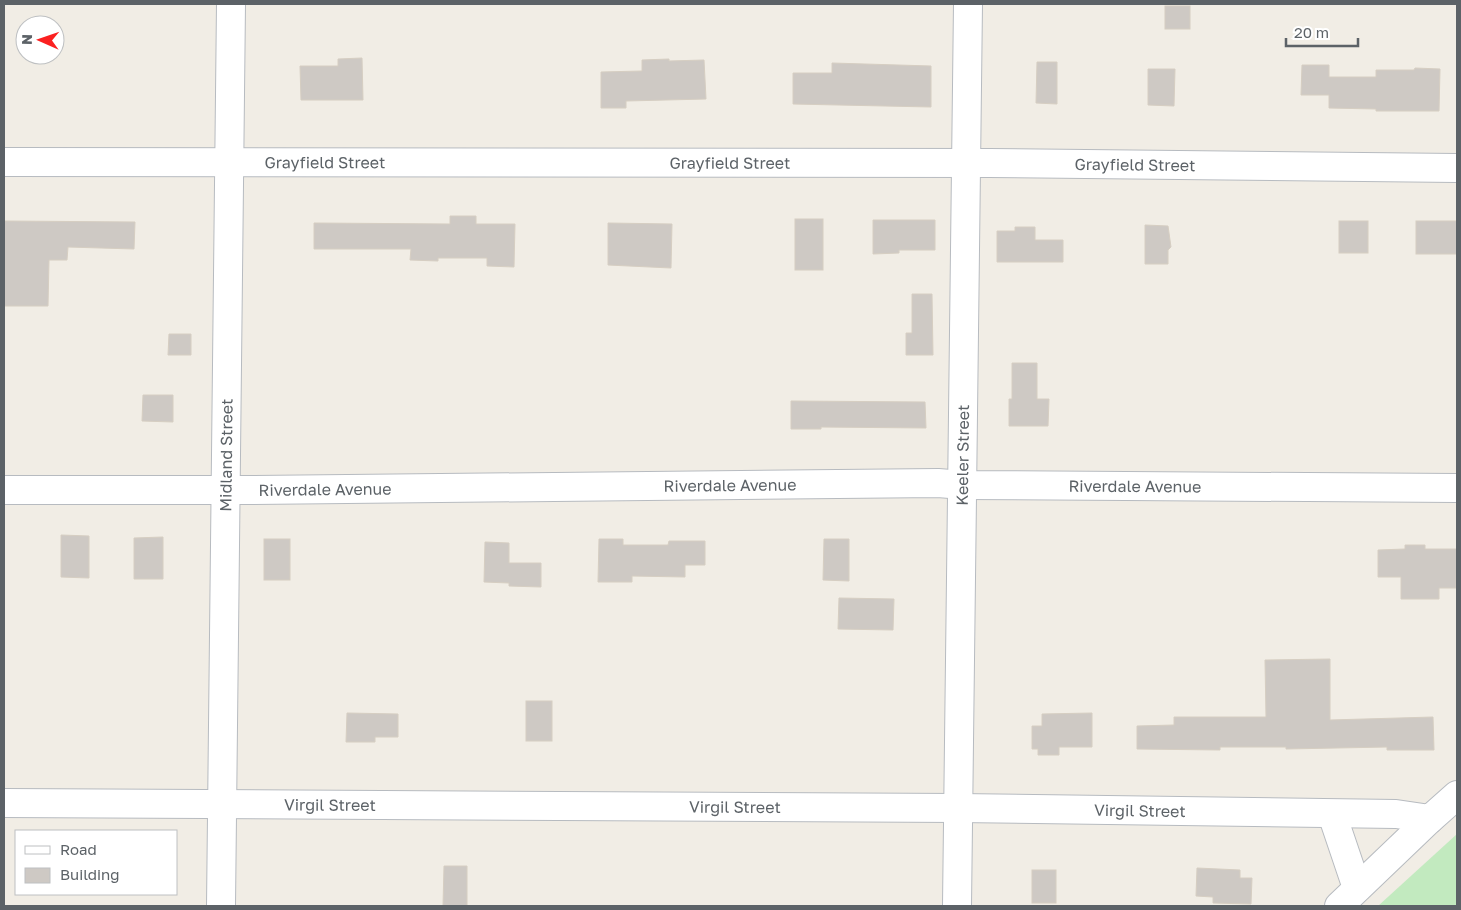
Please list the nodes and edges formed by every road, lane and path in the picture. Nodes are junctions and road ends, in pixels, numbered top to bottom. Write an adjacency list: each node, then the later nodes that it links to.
1 (231, 4): 4 (street, Midland Street)
2 (968, 4): 5 (street, Keeler Street)
3 (4, 162): 4 (street, Grayfield Street)
4 (230, 162): 5 (street, Grayfield Street); 10 (street, Midland Street)
5 (965, 163): 6 (street, Grayfield Street); 7 (street, Keeler Street)
6 (1457, 168)
7 (963, 485): 8 (street, Riverdale Avenue); 10 (street, Riverdale Avenue); 14 (street, Keeler Street)
8 (1457, 488)
9 (4, 490): 10 (street, Riverdale Avenue)
10 (226, 490): 13 (street, Midland Street)
11 (1457, 795): 16 (street)
12 (4, 803): 13 (street, Virgil Street)
13 (221, 804): 14 (street, Virgil Street); 18 (street, Midland Street)
14 (958, 808): 15 (street, Virgil Street); 19 (street, Keeler Street)
15 (1332, 814): 16 (street, Virgil Street); 17 (street)
16 (1430, 819): 17 (street)
17 (1348, 897)
18 (221, 906)
19 (957, 906)

